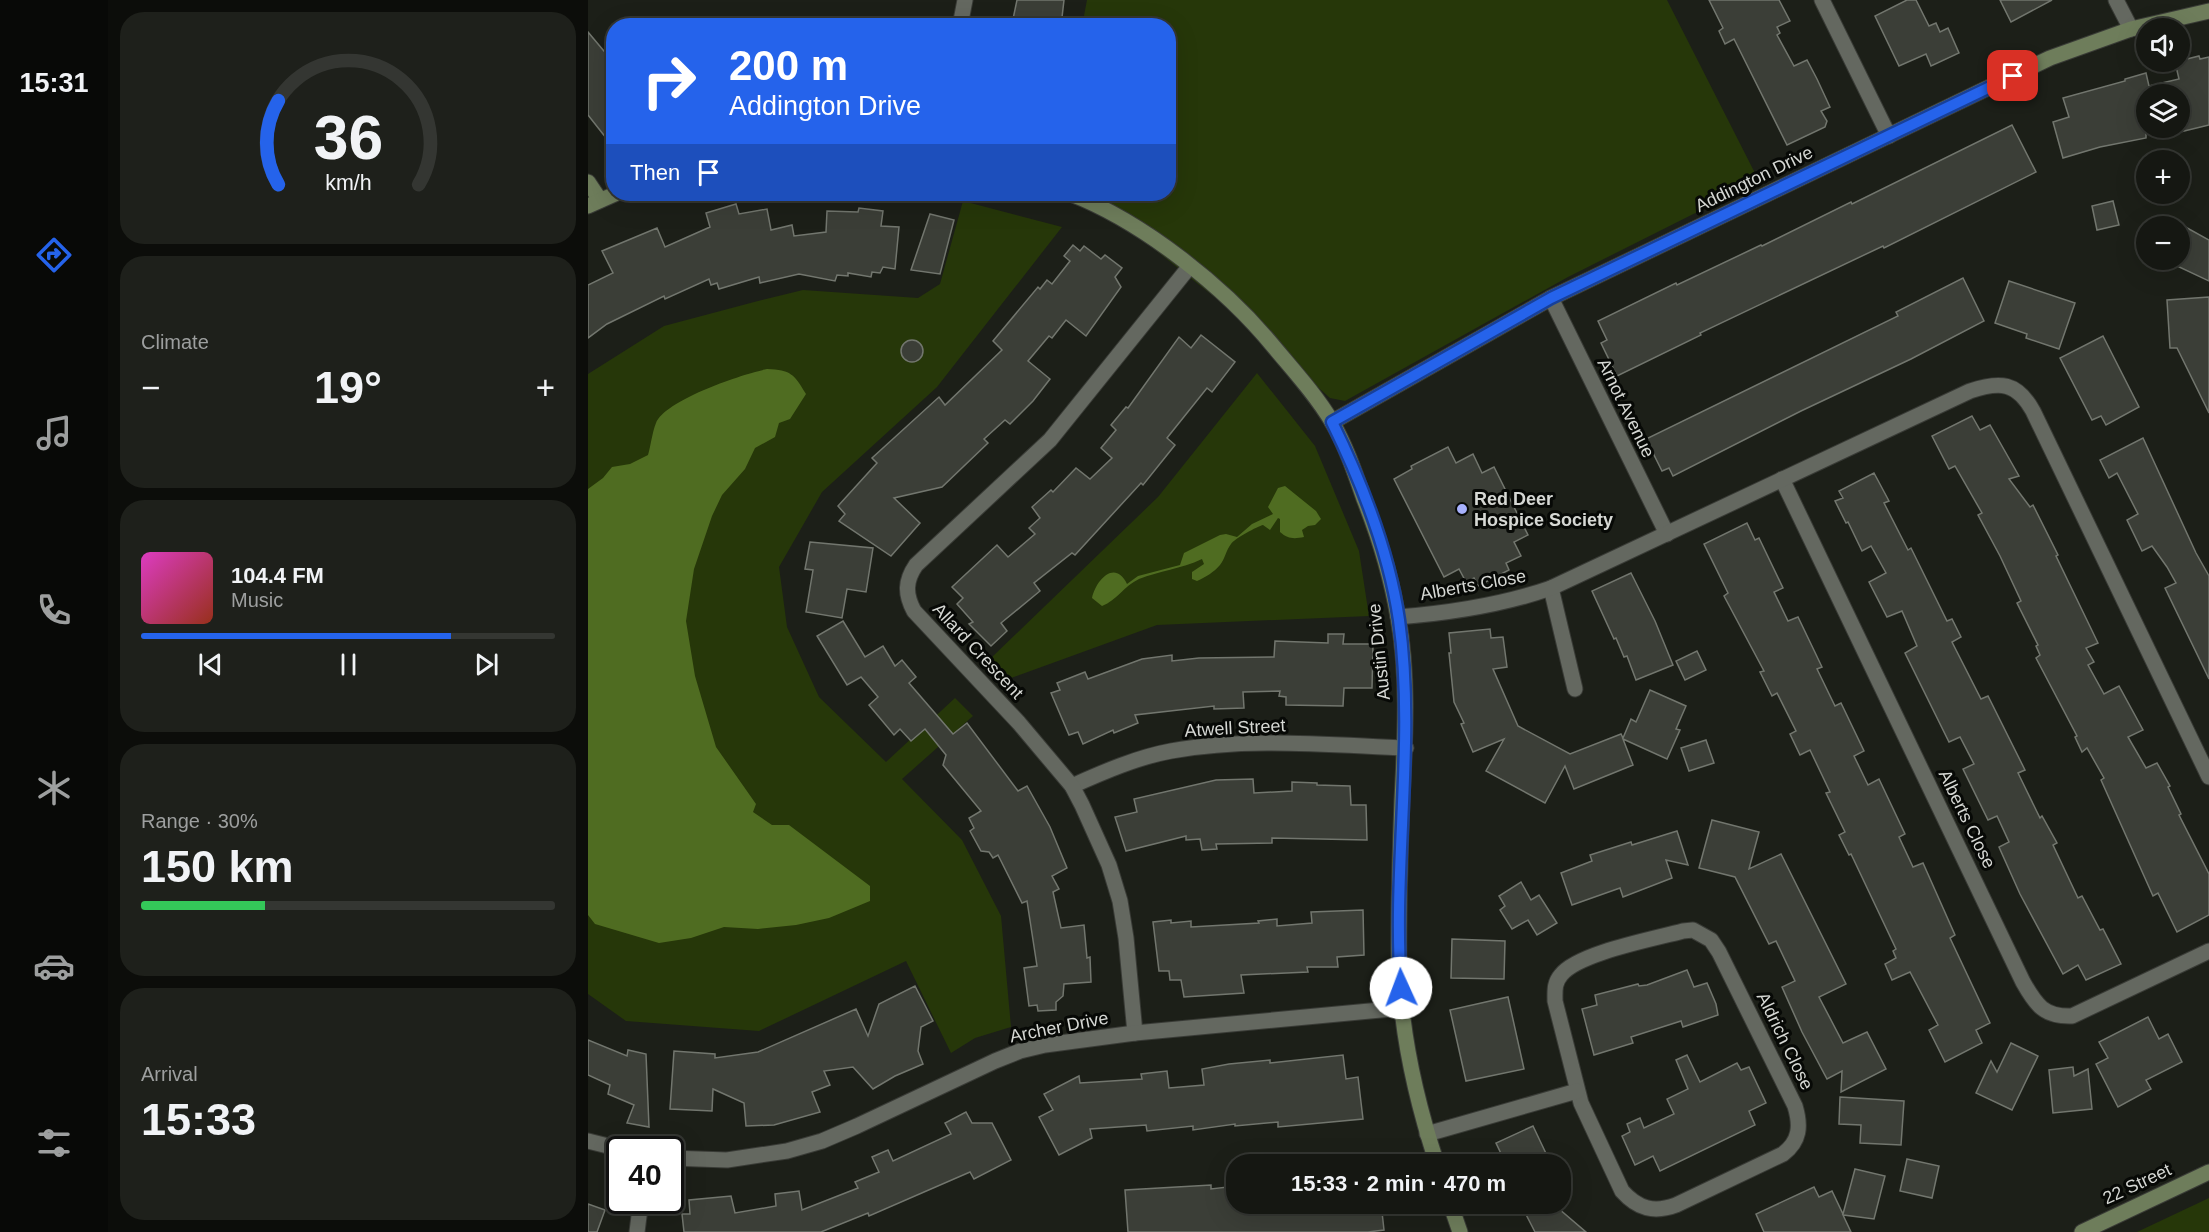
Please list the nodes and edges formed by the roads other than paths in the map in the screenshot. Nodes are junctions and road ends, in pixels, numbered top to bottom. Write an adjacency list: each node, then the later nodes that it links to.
1 (965, 0): 5 (street)
2 (1822, 0): 7 (street)
3 (2116, 0): 6 (street)
4 (2209, 11): 6 (street, Addington Drive)
5 (962, 18)
6 (2131, 29): 7 (street, Addington Drive)
7 (1889, 136): 12 (street, Addington Drive)
8 (588, 182): 10 (street)
9 (1089, 201): 11 (street, Austin Drive)
10 (594, 203)
11 (1190, 266): 13 (street, Austin Drive); 21 (street, Allard Crescent)
12 (1551, 298): 13 (street, Addington Drive); 15 (street, Arnot Avenue)
13 (1332, 422): 17 (street, Austin Drive)
14 (1782, 479): 15 (street, Alberts Close); 20 (street, Alberts Close); 22 (street, Alberts Close)
15 (1667, 534): 16 (street, Alberts Close)
16 (1551, 588): 17 (street, Alberts Close); 18 (street)
17 (1398, 617): 19 (street, Austin Drive)
18 (1575, 689)
19 (1406, 748): 21 (street, Atwell Street); 23 (street, Austin Drive)
20 (2209, 777)
21 (1072, 786): 24 (street, Allard Crescent)
22 (2209, 951)
23 (1402, 1008): 24 (street, Archer Drive); 26 (street, Austin Drive)
24 (1135, 1033): 30 (street, Archer Drive)
25 (1577, 1091): 25 (street, Aldrich Close); 26 (street)
26 (1427, 1134): 29 (street, Austin Drive)
27 (588, 1141): 28 (street)
28 (606, 1146)
29 (1434, 1154)
30 (684, 1158)
31 (2209, 1172): 36 (street, 22 Street)
32 (640, 1214): 34 (street)
33 (1454, 1214): 35 (street)
34 (637, 1232)
35 (1461, 1232)
36 (2082, 1232)

